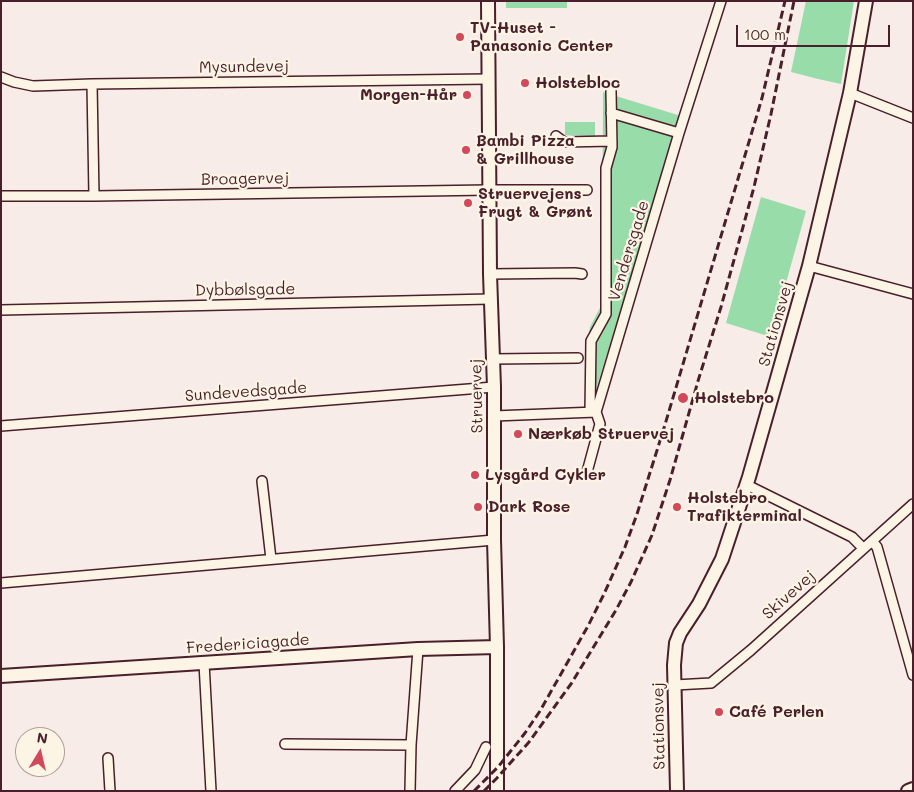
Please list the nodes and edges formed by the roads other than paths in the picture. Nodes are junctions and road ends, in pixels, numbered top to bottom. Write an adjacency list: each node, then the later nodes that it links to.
1 (488, 1): 5 (street, Struervej)
2 (721, 1): 11 (street, Vendersgade)
3 (866, 1): 8 (street, Stationsvej)
4 (1, 77): 6 (street, Mysundevej)
5 (489, 79): 6 (street, Mysundevej); 14 (street, Struervej)
6 (92, 84): 17 (street)
7 (610, 91): 9 (street)
8 (850, 93): 10 (street); 18 (street, Stationsvej)
9 (611, 113): 11 (street); 13 (street)
10 (913, 118)
11 (680, 133): 27 (street, Vendersgade)
12 (556, 136): 13 (street)
13 (612, 141): 27 (street)
14 (489, 190): 15 (street, Broagervej); 17 (street, Broagervej); 19 (street, Struervej)
15 (587, 190)
16 (1, 196): 17 (street, Broagervej)
17 (94, 196)
18 (809, 266): 21 (street); 32 (street, Stationsvej)
19 (490, 274): 20 (street); 22 (street, Struervej)
20 (582, 274)
21 (913, 294)
22 (490, 299): 23 (street, Dybbølsgade); 25 (street, Struervej)
23 (1, 310)
24 (578, 358): 25 (street)
25 (493, 359): 26 (street, Struervej)
26 (494, 387): 28 (street, Struervej); 29 (street, Sundevedsgade)
27 (593, 412): 28 (street); 30 (street)
28 (494, 416): 34 (street, Struervej)
29 (1, 426)
30 (587, 472)
31 (262, 481): 37 (street)
32 (747, 485): 36 (street); 44 (street, Stationsvej)
33 (913, 504): 35 (street, Skivevej)
34 (494, 540): 37 (street); 39 (street, Struervej)
35 (872, 541): 36 (street, Skivevej); 42 (street)
36 (863, 548): 44 (street, Skivevej)
37 (271, 560): 38 (street)
38 (1, 583)
39 (497, 647): 40 (street, Fredericiagade); 54 (street, Struervej)
40 (418, 649): 41 (street, Fredericiagade); 46 (street)
41 (204, 663): 43 (street, Fredericiagade); 51 (street)
42 (913, 675)
43 (1, 676)
44 (675, 685): 55 (street, Stationsvej)
45 (285, 744): 46 (street)
46 (411, 745): 52 (street)
47 (486, 747): 53 (street)
48 (108, 758): 50 (street)
49 (913, 789): 56 (street)
50 (110, 791)
51 (211, 791)
52 (410, 791)
53 (456, 791)
54 (497, 791)
55 (677, 791)
56 (908, 791)

